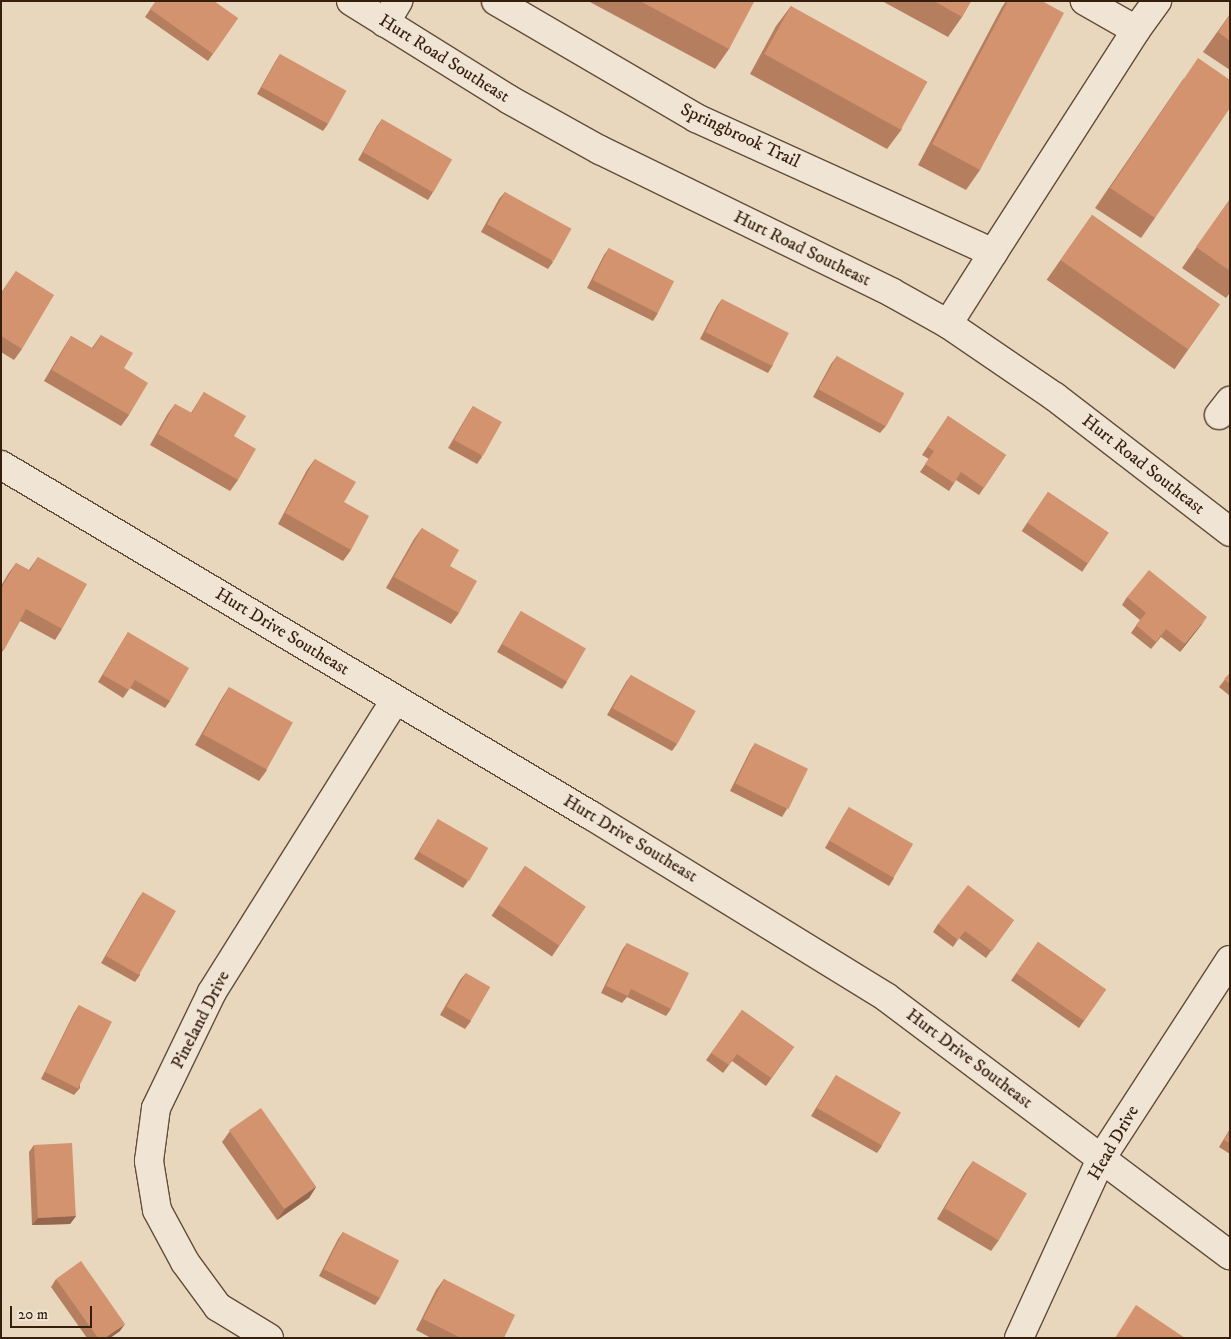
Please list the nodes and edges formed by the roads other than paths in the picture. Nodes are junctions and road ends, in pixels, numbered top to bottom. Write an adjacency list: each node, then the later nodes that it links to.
1 (351, 1): 5 (street, Hurt Road Southeast)
2 (496, 1): 7 (street, Springbrook Trail)
3 (1085, 1): 6 (street)
4 (1157, 1): 6 (street)
5 (392, 12): 8 (street, Hurt Road Southeast)
6 (1136, 30): 7 (street)
7 (993, 253): 8 (street)
8 (948, 324): 10 (street, Hurt Road Southeast)
9 (1, 465): 11 (street, Hurt Drive Southeast)
10 (1230, 532)
11 (396, 700): 13 (street, Hurt Drive Southeast); 15 (street, Pineland Drive)
12 (1230, 960): 13 (street, Head Drive)
13 (1102, 1157): 14 (street, Hurt Drive Southeast); 16 (street, Head Drive)
14 (1230, 1256)
15 (269, 1338)
16 (1019, 1338)

